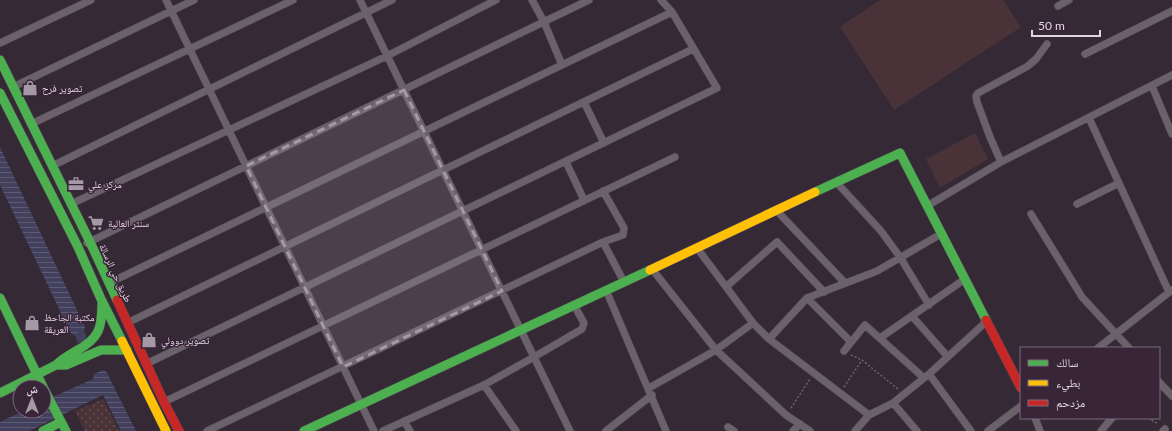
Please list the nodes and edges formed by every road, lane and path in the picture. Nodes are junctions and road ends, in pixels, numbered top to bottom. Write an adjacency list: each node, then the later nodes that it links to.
1 (91, 0): 18 (street)
2 (166, 0): 13 (street)
3 (194, 0): 13 (street)
4 (293, 0): 20 (street)
5 (360, 0): 16 (street)
6 (392, 0): 16 (street)
7 (496, 0): 23 (street)
8 (532, 0): 17 (street)
9 (588, 0): 17 (street)
10 (661, 0): 15 (street)
11 (1069, 0): 12 (street)
12 (1058, 6)
13 (172, 11): 20 (street); 28 (street)
14 (1172, 11): 22 (street)
15 (672, 12): 21 (street); 25 (street)
16 (366, 13): 23 (street); 29 (street)
17 (544, 22): 25 (street); 30 (street)
18 (0, 43)
19 (1047, 44): 41 (street)
20 (190, 49): 29 (street); 34 (street)
21 (694, 49): 32 (street); 38 (street)
22 (1085, 54)
23 (387, 56): 30 (street); 35 (street)
24 (0, 60): 28 (street, طريق حي الرسالة)
25 (562, 65): 36 (street)
26 (1172, 75): 27 (street)
27 (1152, 86): 33 (street); 37 (street)
28 (13, 87): 34 (street, طريق حي الرسالة)
29 (209, 90): 35 (street); 42 (street)
30 (404, 90): 36 (street); 43 (street)
31 (0, 93): 59 (street)
32 (584, 102): 38 (street); 44 (street)
33 (1089, 118): 41 (street); 46 (street)
34 (31, 124): 42 (street, طريق حي الرسالة)
35 (229, 130): 43 (street); 49 (street)
36 (424, 131): 44 (street); 52 (street)
37 (1172, 134)
38 (604, 143): 40 (street)
39 (675, 157): 47 (street)
40 (566, 162): 48 (street); 54 (street)
41 (1002, 162): 51 (street)
42 (52, 166): 49 (street, طريق حي الرسالة)
43 (246, 166): 52 (street); 57 (street)
44 (443, 170): 54 (street); 60 (street)
45 (837, 183): 51 (street); 53 (street); 63 (street)
46 (1119, 183): 50 (street); 73 (street)
47 (604, 191): 48 (street); 58 (street)
48 (584, 200): 62 (street)
49 (71, 204): 57 (street, طريق حي الرسالة)
50 (1077, 204)
51 (928, 206): 56 (street)
52 (266, 208): 60 (street); 67 (street)
53 (777, 210): 61 (street); 68 (street)
54 (463, 211): 62 (street); 70 (street)
55 (1030, 214): 86 (street)
56 (941, 234): 63 (street); 65 (street)
57 (90, 242): 59 (street); 67 (street, طريق حي الرسالة)
58 (603, 242): 66 (street); 72 (street)
59 (78, 247): 76 (street)
60 (285, 247): 70 (street); 82 (street)
61 (697, 248): 64 (street); 69 (street)
62 (482, 249): 72 (street); 84 (street)
63 (900, 257): 68 (street); 79 (street)
64 (652, 269): 66 (street); 93 (street)
65 (965, 278): 79 (street); 81 (street)
66 (624, 282): 71 (street)
67 (109, 283): 82 (street, طريق حي الرسالة)
68 (845, 283): 74 (street)
69 (727, 286): 74 (street); 83 (street)
70 (304, 287): 84 (street); 98 (street)
71 (606, 290): 78 (street); 108 (street)
72 (502, 291): 85 (street); 100 (street)
73 (1171, 291): 86 (street)
74 (824, 292): 75 (street)
75 (807, 298): 88 (street); 89 (street)
76 (102, 300): 92 (street); 99 (street)
77 (1, 304): 102 (street)
78 (574, 305): 85 (street); 96 (street)
79 (929, 305): 80 (street)
80 (912, 316): 87 (street); 95 (street)
81 (987, 321): 95 (street); 107 (street)
82 (127, 323): 98 (street, طريق حي الرسالة)
83 (753, 323): 88 (street); 93 (street)
84 (323, 326): 100 (street); 113 (street)
85 (521, 330): 96 (street); 116 (street)
86 (1116, 334): 90 (street); 91 (street)
87 (880, 338): 89 (street); 103 (street)
88 (769, 339): 101 (street)
89 (851, 342): 94 (street)
90 (1099, 347)
91 (1128, 347)
92 (127, 350): 99 (street); 127 (street)
93 (716, 350): 108 (street); 118 (street)
94 (844, 351): 97 (path)
95 (948, 357): 103 (street)
96 (534, 358): 106 (street); 135 (street)
97 (862, 360): 110 (path); 111 (path)
98 (146, 364): 113 (street, طريق حي الرسالة)
99 (56, 365): 102 (street)
100 (342, 367): 116 (street); 129 (street)
101 (814, 373): 110 (street); 118 (path)
102 (37, 375): 104 (street); 109 (street)
103 (927, 376): 111 (street); 142 (street)
104 (39, 379)
105 (1160, 383): 112 (street)
106 (484, 385): 123 (street); 134 (street)
107 (1020, 386)
108 (650, 392): 136 (street); 137 (street)
109 (0, 393)
110 (840, 393): 119 (street)
111 (904, 394): 114 (street)
112 (1172, 396)
113 (164, 402): 128 (street, طريق حي الرسالة)
114 (893, 403): 119 (street); 141 (street)
115 (52, 404): 122 (street)
116 (361, 404): 130 (street); 131 (street)
117 (1020, 407): 143 (street)
118 (786, 415): 124 (street)
119 (869, 415): 140 (street)
120 (1035, 419): 144 (street)
121 (1111, 419): 145 (street)
122 (60, 420): 125 (street); 126 (street)
123 (404, 421): 132 (street); 133 (street)
124 (800, 424): 138 (street); 139 (street)
125 (43, 431)
126 (66, 431)
127 (166, 431)
128 (179, 431)
129 (207, 431)
130 (304, 431)
131 (374, 431)
132 (383, 431)
133 (410, 431)
134 (516, 431)
135 (570, 431)
136 (606, 431)
137 (666, 431)
138 (793, 431)
139 (810, 431)
140 (855, 431)
141 (917, 431)
142 (971, 431)
143 (988, 431)
144 (1040, 431)
145 (1101, 431)

